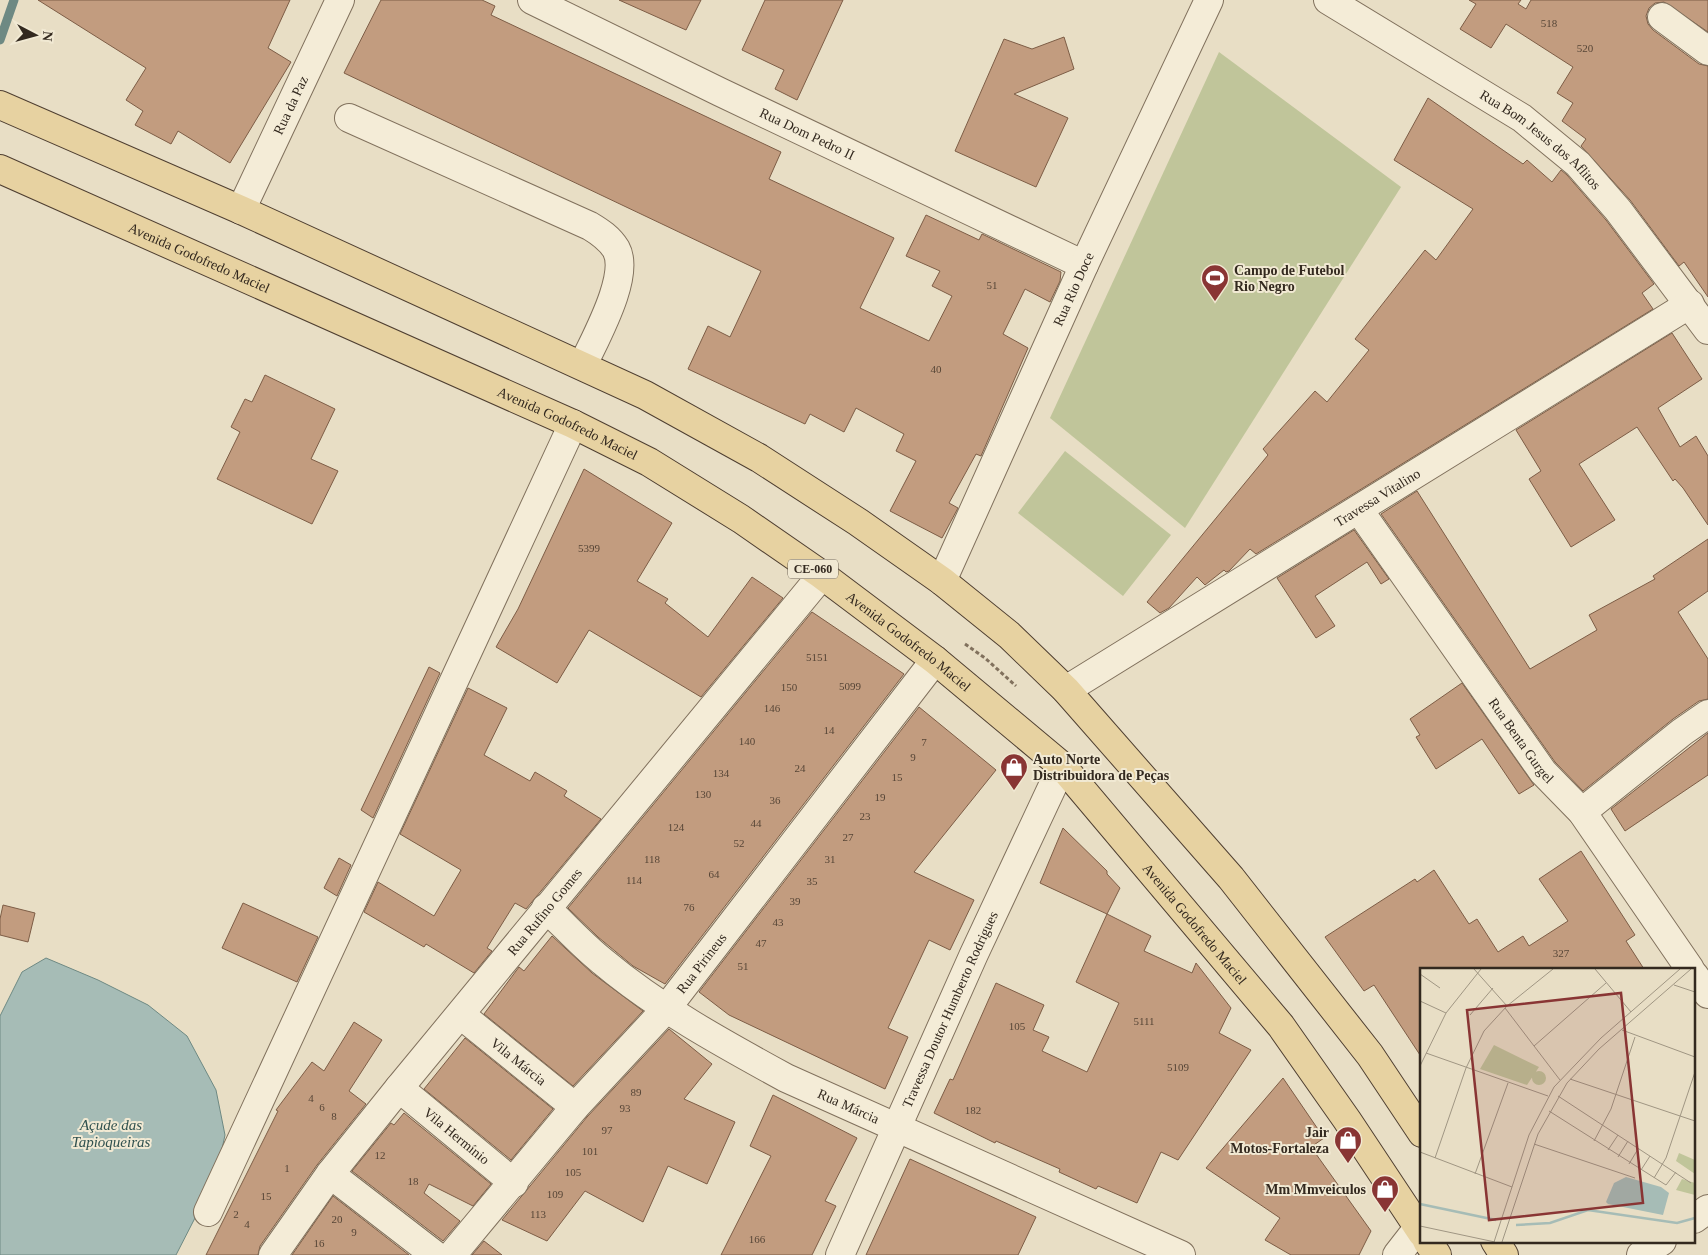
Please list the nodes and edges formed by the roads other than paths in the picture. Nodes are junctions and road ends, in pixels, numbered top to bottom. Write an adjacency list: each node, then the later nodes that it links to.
1 (340, 0): 10 (street, Rua da Paz)
2 (532, 0): 11 (street, Rua Dom Pedro II)
3 (1210, 0): 11 (street, Rua Rio Doce)
4 (1328, 0): 12 (street, Rua Bom Jesus dos Aflitos)
5 (1662, 17): 6 (street)
6 (1708, 51)
7 (0, 105): 10 (main road)
8 (349, 118): 13 (street)
9 (0, 169): 14 (main road, Avenida Godofredo Maciel / CE-060)
10 (241, 210): 13 (main road)
11 (1084, 265): 17 (street, Rua Rio Doce)
12 (1702, 319): 15 (street, Travessa Vitalino)
13 (583, 366): 17 (main road)
14 (573, 424): 16 (main road, Avenida Godofredo Maciel / CE-060); 36 (street)
15 (1359, 510): 19 (street, Travessa Vitalino); 22 (street, Rua Benta Gurgel)
16 (822, 575): 18 (main road, Avenida Godofredo Maciel / CE-060); 23 (street, Rua Rufino Gomes)
17 (942, 581): 19 (main road)
18 (935, 660): 21 (main road, Avenida Godofredo Maciel / CE-060); 27 (street, Rua Pirineus)
19 (1066, 690): 32 (main road)
20 (1708, 714): 22 (street)
21 (1062, 766): 31 (street, Travessa Doutor Humberto Rodrigues); 38 (main road, Avenida Godofredo Maciel / CE-060)
22 (1582, 812): 24 (street, Rua Benta Gurgel)
23 (546, 908): 27 (street, Rua Márcia); 28 (street, Rua Rufino Gomes)
24 (1689, 968)
25 (1696, 978): 26 (street)
26 (1708, 994)
27 (666, 1010): 30 (street, Rua Pirineus); 31 (street, Rua Márcia)
28 (461, 1015): 29 (street, Rua Rufino Gomes); 30 (street, Vila Márcia)
29 (399, 1088): 33 (street, Rua Rufino Gomes); 34 (street, Vila Hermínio)
30 (575, 1107): 34 (street, Rua Pirineus)
31 (898, 1127): 46 (street, Travessa Doutor Humberto Rodrigues); 47 (street, Rua Márcia)
32 (1420, 1130)
33 (330, 1174): 43 (street, Rua Rufino Gomes); 44 (street)
34 (514, 1183): 45 (street, Rua Pirineus)
35 (1708, 1209): 37 (street)
36 (208, 1212)
37 (1696, 1218)
38 (1420, 1231)
39 (1420, 1236): 48 (street)
40 (1428, 1242): 49 (main road, Avenida Godofredo Maciel / CE-060)
41 (1495, 1242): 50 (main road)
42 (1661, 1242): 51 (street)
43 (273, 1255)
44 (435, 1255)
45 (452, 1255)
46 (840, 1255)
47 (1181, 1255)
48 (1397, 1255)
49 (1437, 1255)
50 (1504, 1255)
51 (1642, 1255)

